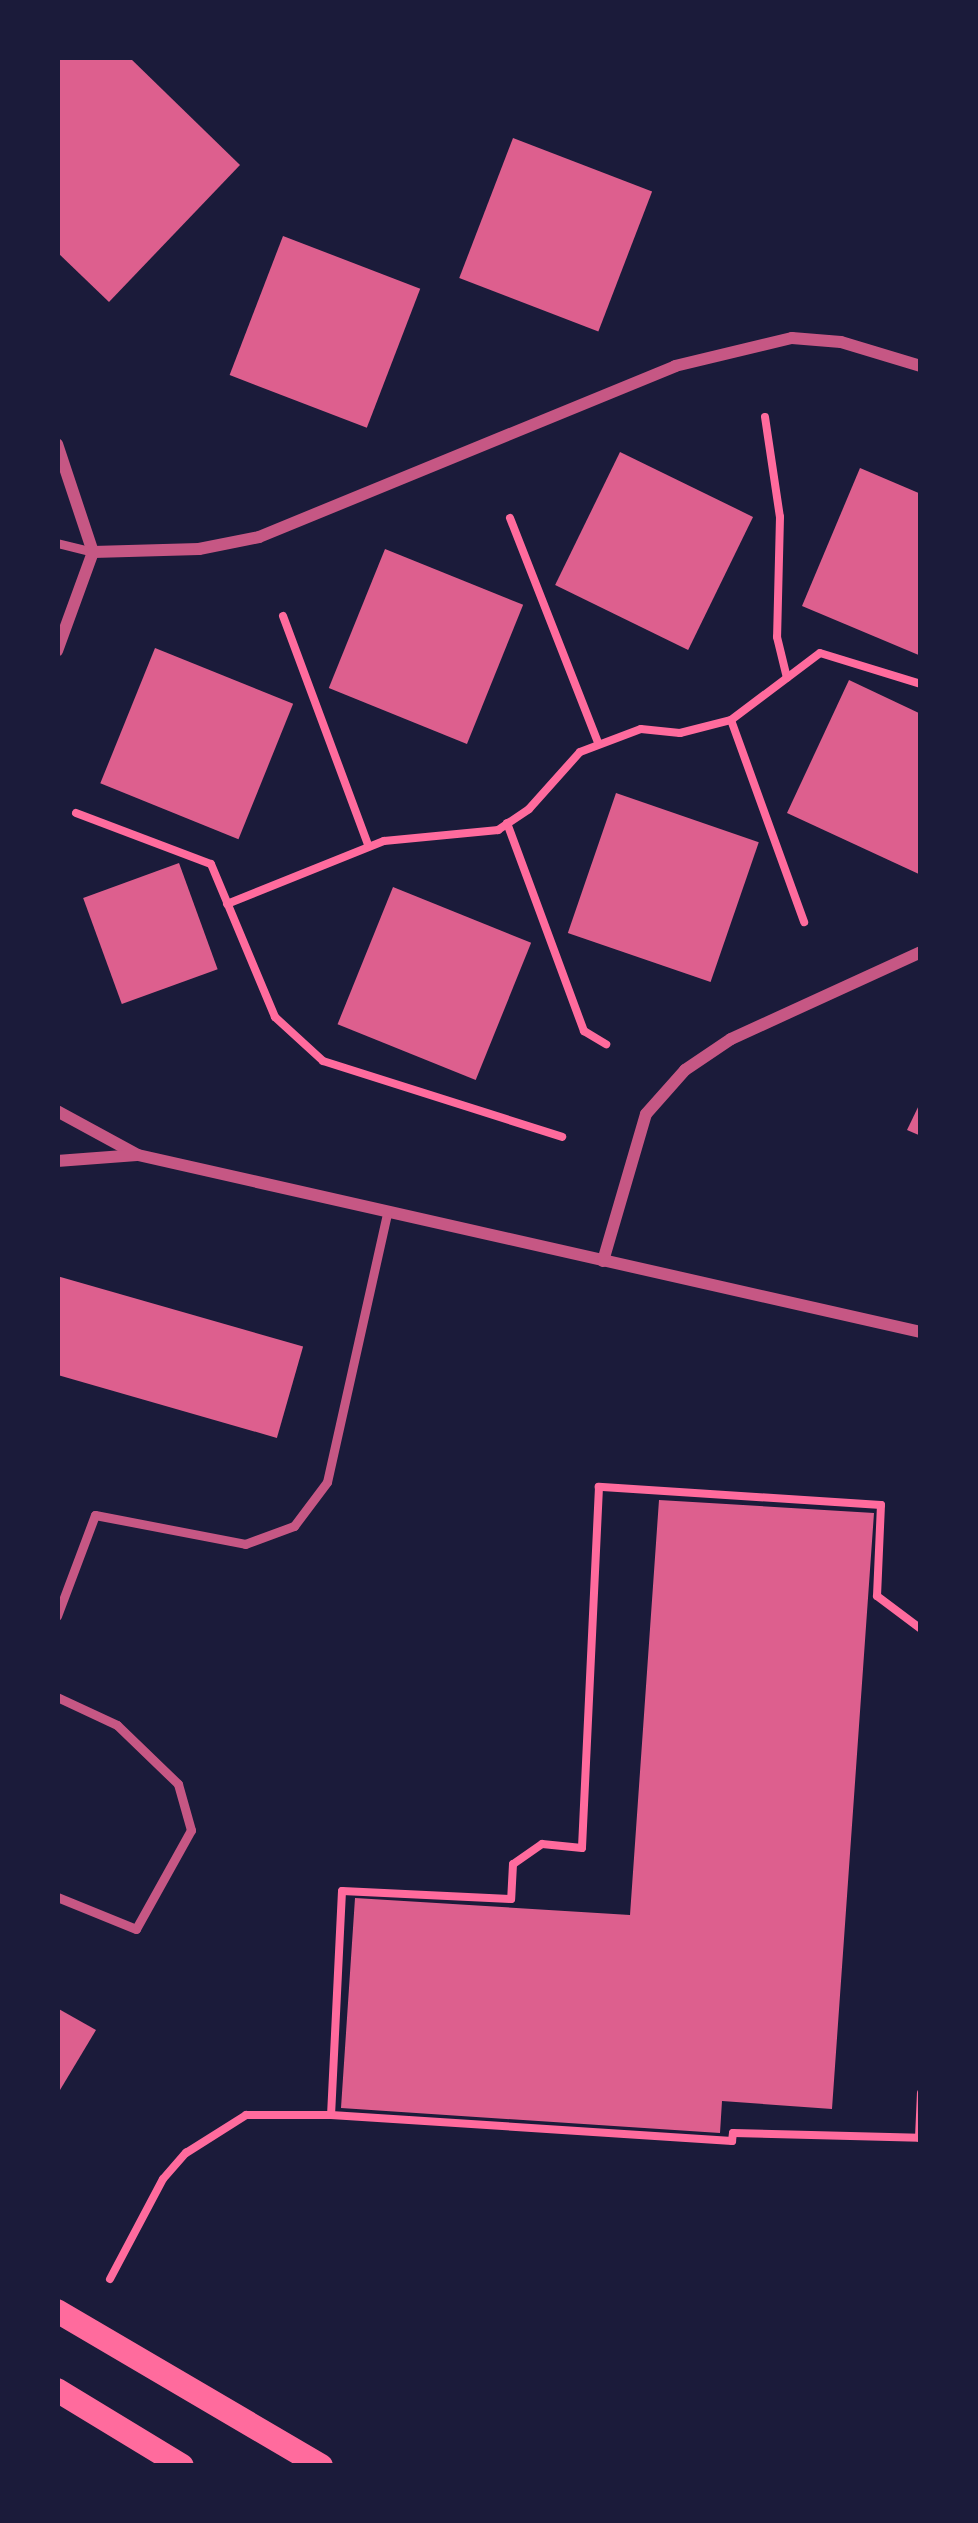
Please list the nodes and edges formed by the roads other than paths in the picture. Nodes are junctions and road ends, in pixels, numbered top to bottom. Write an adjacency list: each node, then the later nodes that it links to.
1 (921, 366): 4 (street)
2 (57, 444): 4 (street)
3 (57, 542): 4 (lane)
4 (93, 552): 5 (street)
5 (57, 651)
6 (921, 952): 11 (street)
7 (57, 1111): 8 (street)
8 (138, 1155): 9 (street); 10 (street)
9 (57, 1161)
10 (388, 1213): 11 (street); 13 (lane)
11 (603, 1261): 12 (street)
12 (921, 1332)
13 (57, 1616)
14 (57, 1697): 15 (lane)
15 (57, 1897)
16 (57, 2311): 19 (main road)
17 (57, 2390): 18 (main road)
18 (182, 2466)
19 (321, 2466)

